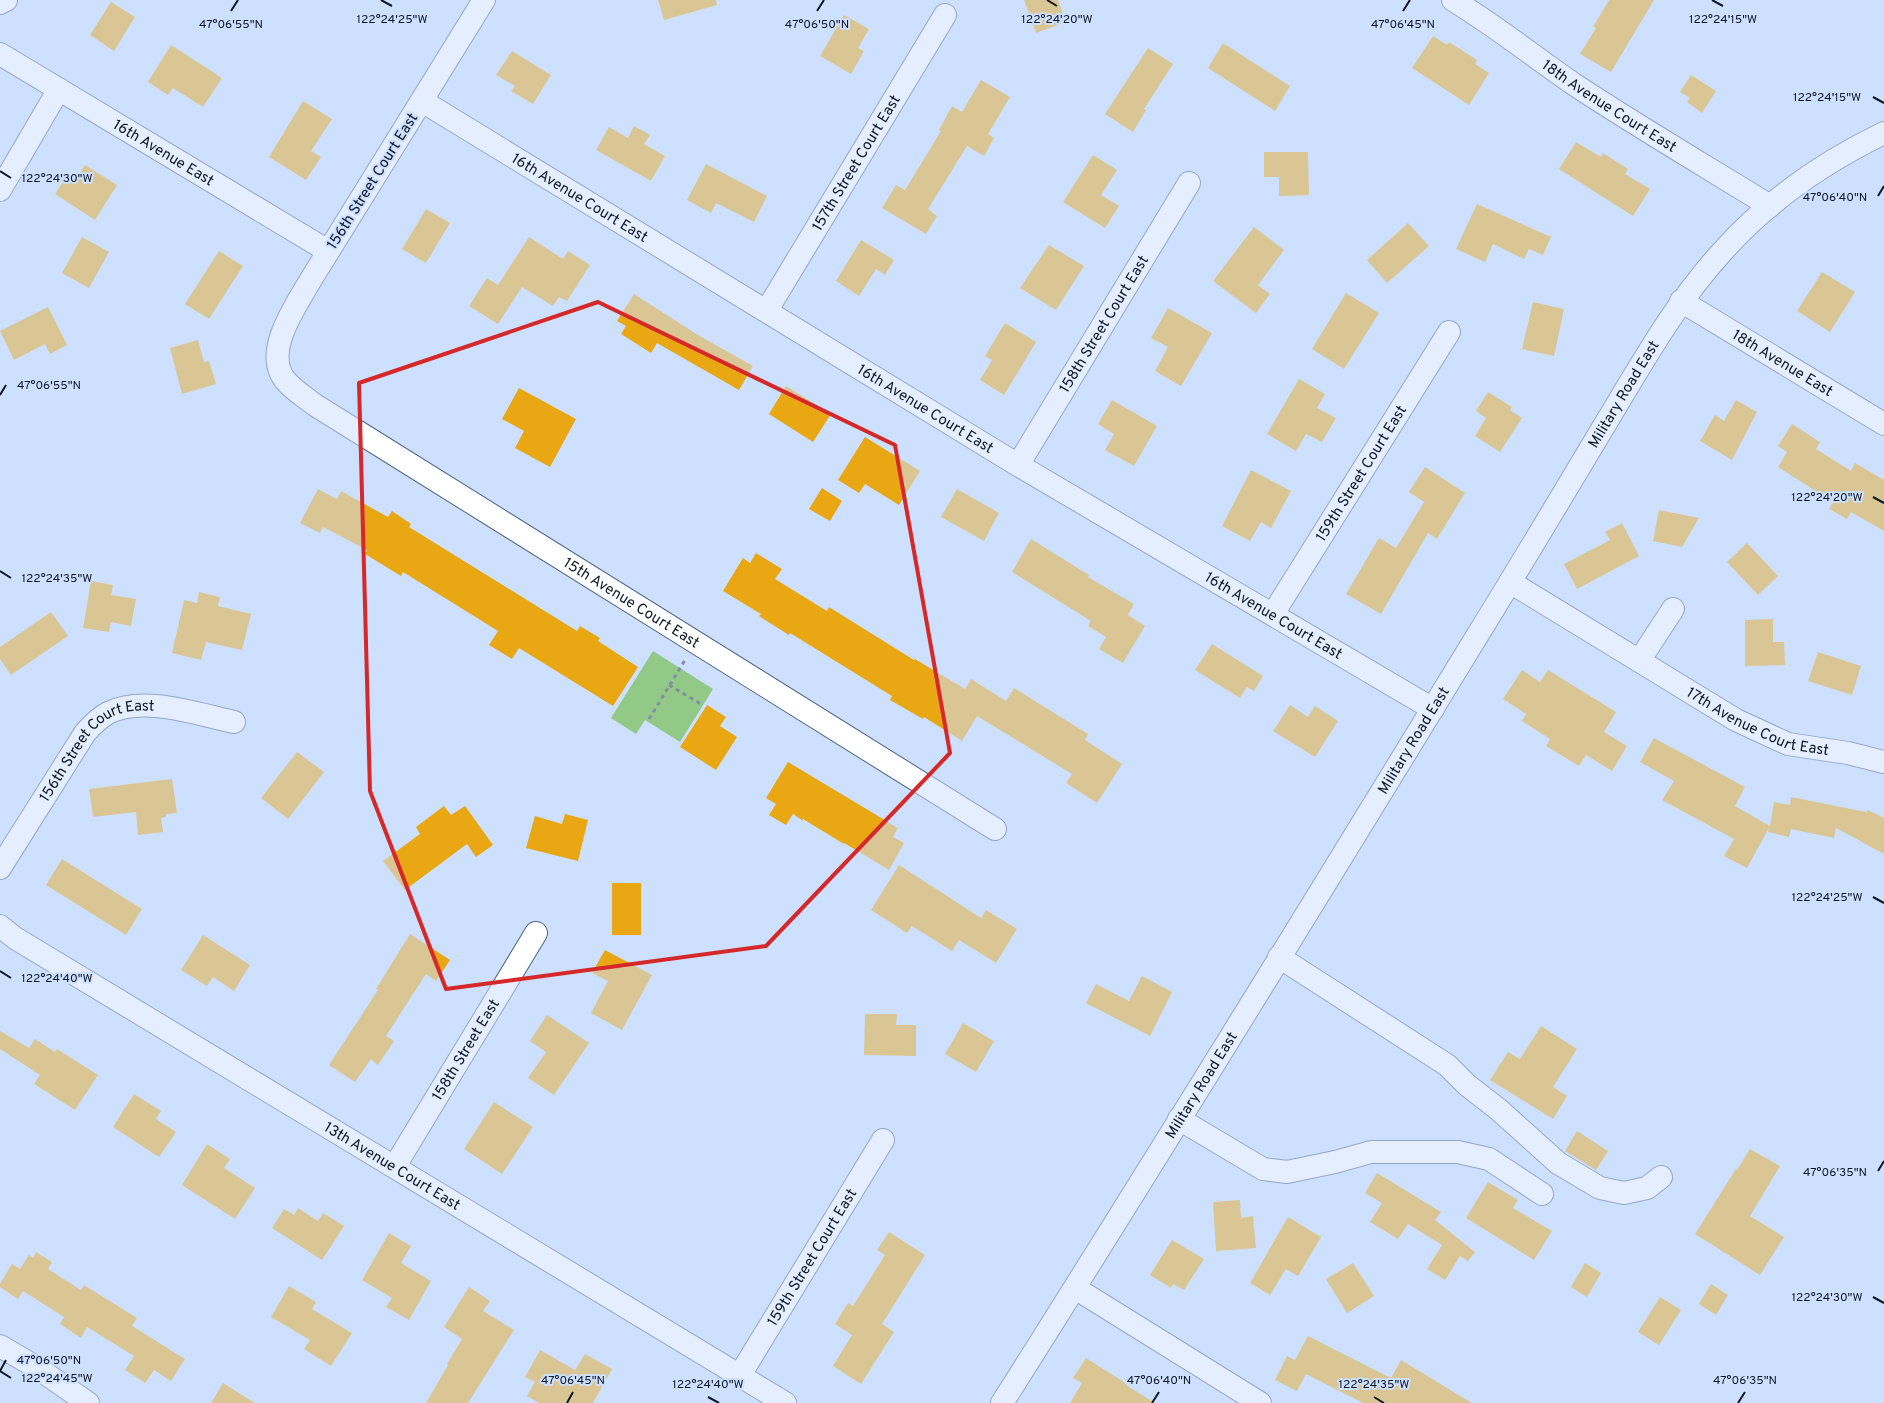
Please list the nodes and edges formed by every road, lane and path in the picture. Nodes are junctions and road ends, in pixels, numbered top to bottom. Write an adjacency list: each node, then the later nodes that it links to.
1 (6, 0): 4 (street)
2 (484, 0): 8 (street, 156th Street Court East)
3 (1453, 0): 12 (street, 18th Avenue Court East)
4 (0, 3)
5 (944, 15): 15 (street, 157th Street Court East)
6 (0, 54): 7 (street, 16th Avenue East)
7 (59, 89): 11 (street); 13 (street, 16th Avenue East)
8 (422, 101): 13 (street, 156th Street Court East); 15 (street, 16th Avenue Court East)
9 (1884, 133): 12 (street, Military Road East)
10 (1190, 183): 19 (street, 158th Street Court East)
11 (0, 190)
12 (1770, 206): 14 (street, Military Road East)
13 (328, 251): 17 (street, 156th Street Court East)
14 (1681, 300): 18 (street, 18th Avenue East); 20 (street, Military Road East)
15 (767, 310): 19 (street, 16th Avenue Court East)
16 (1449, 332): 22 (street, 159th Street Court East)
17 (278, 368): 23 (street, 15th Avenue Court East)
18 (1884, 424)
19 (1018, 465): 22 (street, 16th Avenue Court East)
20 (1510, 582): 24 (street, 17th Avenue Court East); 27 (street, Military Road East)
21 (1673, 609): 24 (street)
22 (1273, 614): 27 (street, 16th Avenue Court East)
23 (696, 642): 25 (path); 31 (street, 15th Avenue Court East)
24 (1640, 661): 30 (street, 17th Avenue Court East)
25 (669, 685): 26 (path); 28 (path)
26 (701, 704)
27 (1433, 709): 35 (street, Military Road East)
28 (648, 719)
29 (234, 722): 32 (street, 156th Street Court East)
30 (1884, 762)
31 (995, 829)
32 (0, 868)
33 (0, 926): 38 (street, 13th Avenue Court East)
34 (536, 933): 38 (street, 158th Street East)
35 (1280, 957): 36 (street, Military Road East); 39 (street)
36 (1179, 1119): 40 (street); 41 (street, Military Road East)
37 (883, 1140): 43 (street, 159th Street Court East)
38 (395, 1166): 43 (street, 13th Avenue Court East)
39 (1661, 1177)
40 (1542, 1194)
41 (1075, 1288): 46 (street, Military Road East); 47 (street)
42 (0, 1346): 44 (street)
43 (740, 1375): 45 (street, 13th Avenue Court East)
44 (88, 1403)
45 (785, 1403)
46 (1002, 1403)
47 (1260, 1403)

